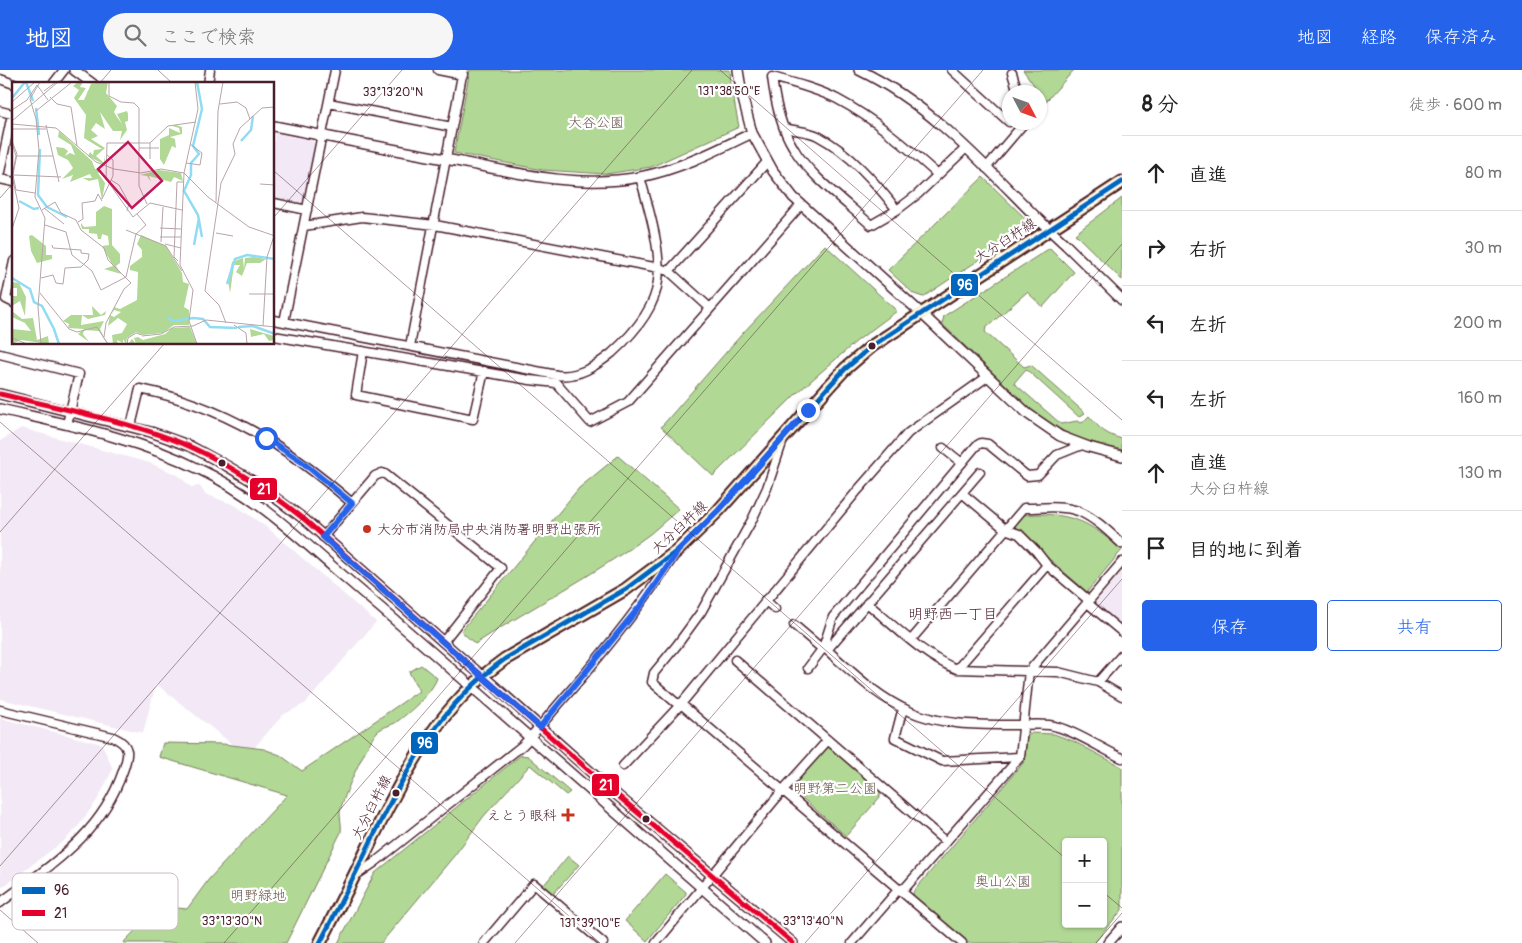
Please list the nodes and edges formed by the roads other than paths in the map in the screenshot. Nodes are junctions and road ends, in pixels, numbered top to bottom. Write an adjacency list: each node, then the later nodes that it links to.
1 (64, 70): 11 (street)
2 (74, 70): 12 (street)
3 (335, 70): 15 (street)
4 (438, 70): 8 (street)
5 (738, 70): 22 (street)
6 (859, 70): 24 (street)
7 (952, 70): 17 (street)
8 (463, 72): 19 (street)
9 (1012, 73): 14 (street)
10 (0, 79): 13 (street)
11 (55, 82)
12 (90, 82)
13 (12, 83)
14 (1016, 85)
15 (329, 102): 19 (street); 23 (street)
16 (0, 111): 26 (street)
17 (1002, 115)
18 (275, 126): 23 (street)
19 (452, 127): 25 (street)
20 (784, 128): 30 (street); 36 (street); 36 (street)
21 (1018, 130): 28 (street)
22 (752, 133): 27 (street); 31 (street)
23 (322, 135): 25 (street); 35 (street)
24 (966, 148): 28 (street); 30 (street)
25 (446, 159): 31 (street); 37 (street)
26 (1, 161): 29 (street)
27 (767, 162): 34 (street); 41 (street)
28 (986, 168): 42 (street, bridge)
29 (0, 172)
30 (938, 175): 36 (street)
31 (640, 177): 39 (street)
32 (1122, 182): 45 (main road, 大分臼杵線)
33 (275, 203): 35 (street)
34 (801, 205): 44 (street); 45 (street)
35 (307, 210): 38 (street)
36 (897, 210)
37 (435, 225): 38 (street); 39 (street); 49 (street)
38 (304, 226): 47 (street)
39 (659, 268): 41 (street); 54 (street)
40 (12, 271): 43 (street)
41 (669, 271): 44 (street)
42 (1122, 300)
43 (12, 301)
44 (710, 308): 54 (street)
45 (921, 313): 53 (street); 60 (main road, 大分臼杵線)
46 (275, 320): 47 (street)
47 (284, 322): 49 (street)
48 (275, 336): 50 (street)
49 (410, 346): 54 (street)
50 (364, 351): 52 (street); 52 (street)
51 (0, 354): 57 (street)
52 (484, 371): 54 (street)
53 (987, 377): 61 (street); 74 (street)
54 (556, 379)
55 (0, 394): 57 (street)
56 (0, 409): 58 (street)
57 (70, 411): 58 (street); 59 (street)
58 (67, 424): 95 (street, bridge)
59 (131, 426): 67 (street); 69 (street)
60 (787, 433): 71 (main road, 大分臼杵線); 90 (street)
61 (1082, 445): 63 (street); 64 (street)
62 (943, 448): 64 (street)
63 (1122, 456)
64 (962, 463): 82 (street)
65 (980, 472): 66 (street)
66 (962, 493): 68 (street); 76 (street)
67 (352, 503): 69 (street); 81 (street)
68 (1006, 529): 70 (street); 73 (street); 80 (street)
69 (323, 537): 81 (street)
70 (1122, 544)
71 (678, 551): 94 (street); 104 (main road, 大分臼杵線)
72 (1122, 562): 75 (street)
73 (1047, 565): 75 (street); 86 (street)
74 (765, 600): 77 (street); 90 (street)
75 (1088, 601): 79 (street); 87 (street)
76 (867, 603): 80 (street); 82 (street)
77 (775, 609)
78 (794, 626): 82 (street)
79 (1122, 632)
80 (911, 640): 86 (street)
81 (443, 642): 94 (street, bridge)
82 (825, 649): 85 (street); 91 (street)
83 (1122, 655): 88 (street)
84 (735, 660): 96 (street)
85 (808, 668)
86 (957, 668): 87 (street)
87 (1029, 671): 88 (street); 93 (street)
88 (1098, 682): 89 (street)
89 (1122, 696)
90 (681, 704): 99 (street); 100 (street)
91 (904, 709): 93 (street); 97 (street)
92 (0, 710): 102 (street)
93 (1023, 725): 97 (street); 98 (street)
94 (540, 727): 95 (street); 103 (street)
95 (530, 737): 104 (street); 105 (street)
96 (828, 740): 100 (street); 101 (street)
97 (1020, 757): 101 (street)
98 (1122, 758)
99 (623, 766)
100 (783, 790): 103 (street); 106 (street)
101 (946, 842): 106 (street)
102 (40, 873)
103 (713, 876): 105 (street); 115 (street)
104 (353, 877): 110 (main road, 大分臼杵線)
105 (703, 888): 113 (street); 114 (street)
106 (898, 890): 116 (street); 117 (street)
107 (12, 894): 108 (street)
108 (0, 903)
109 (1122, 927): 118 (street)
110 (320, 943)
111 (484, 943): 112 (street)
112 (603, 943)
113 (656, 943)
114 (765, 943)
115 (793, 943)
116 (852, 943)
117 (962, 943)
118 (1108, 943)

